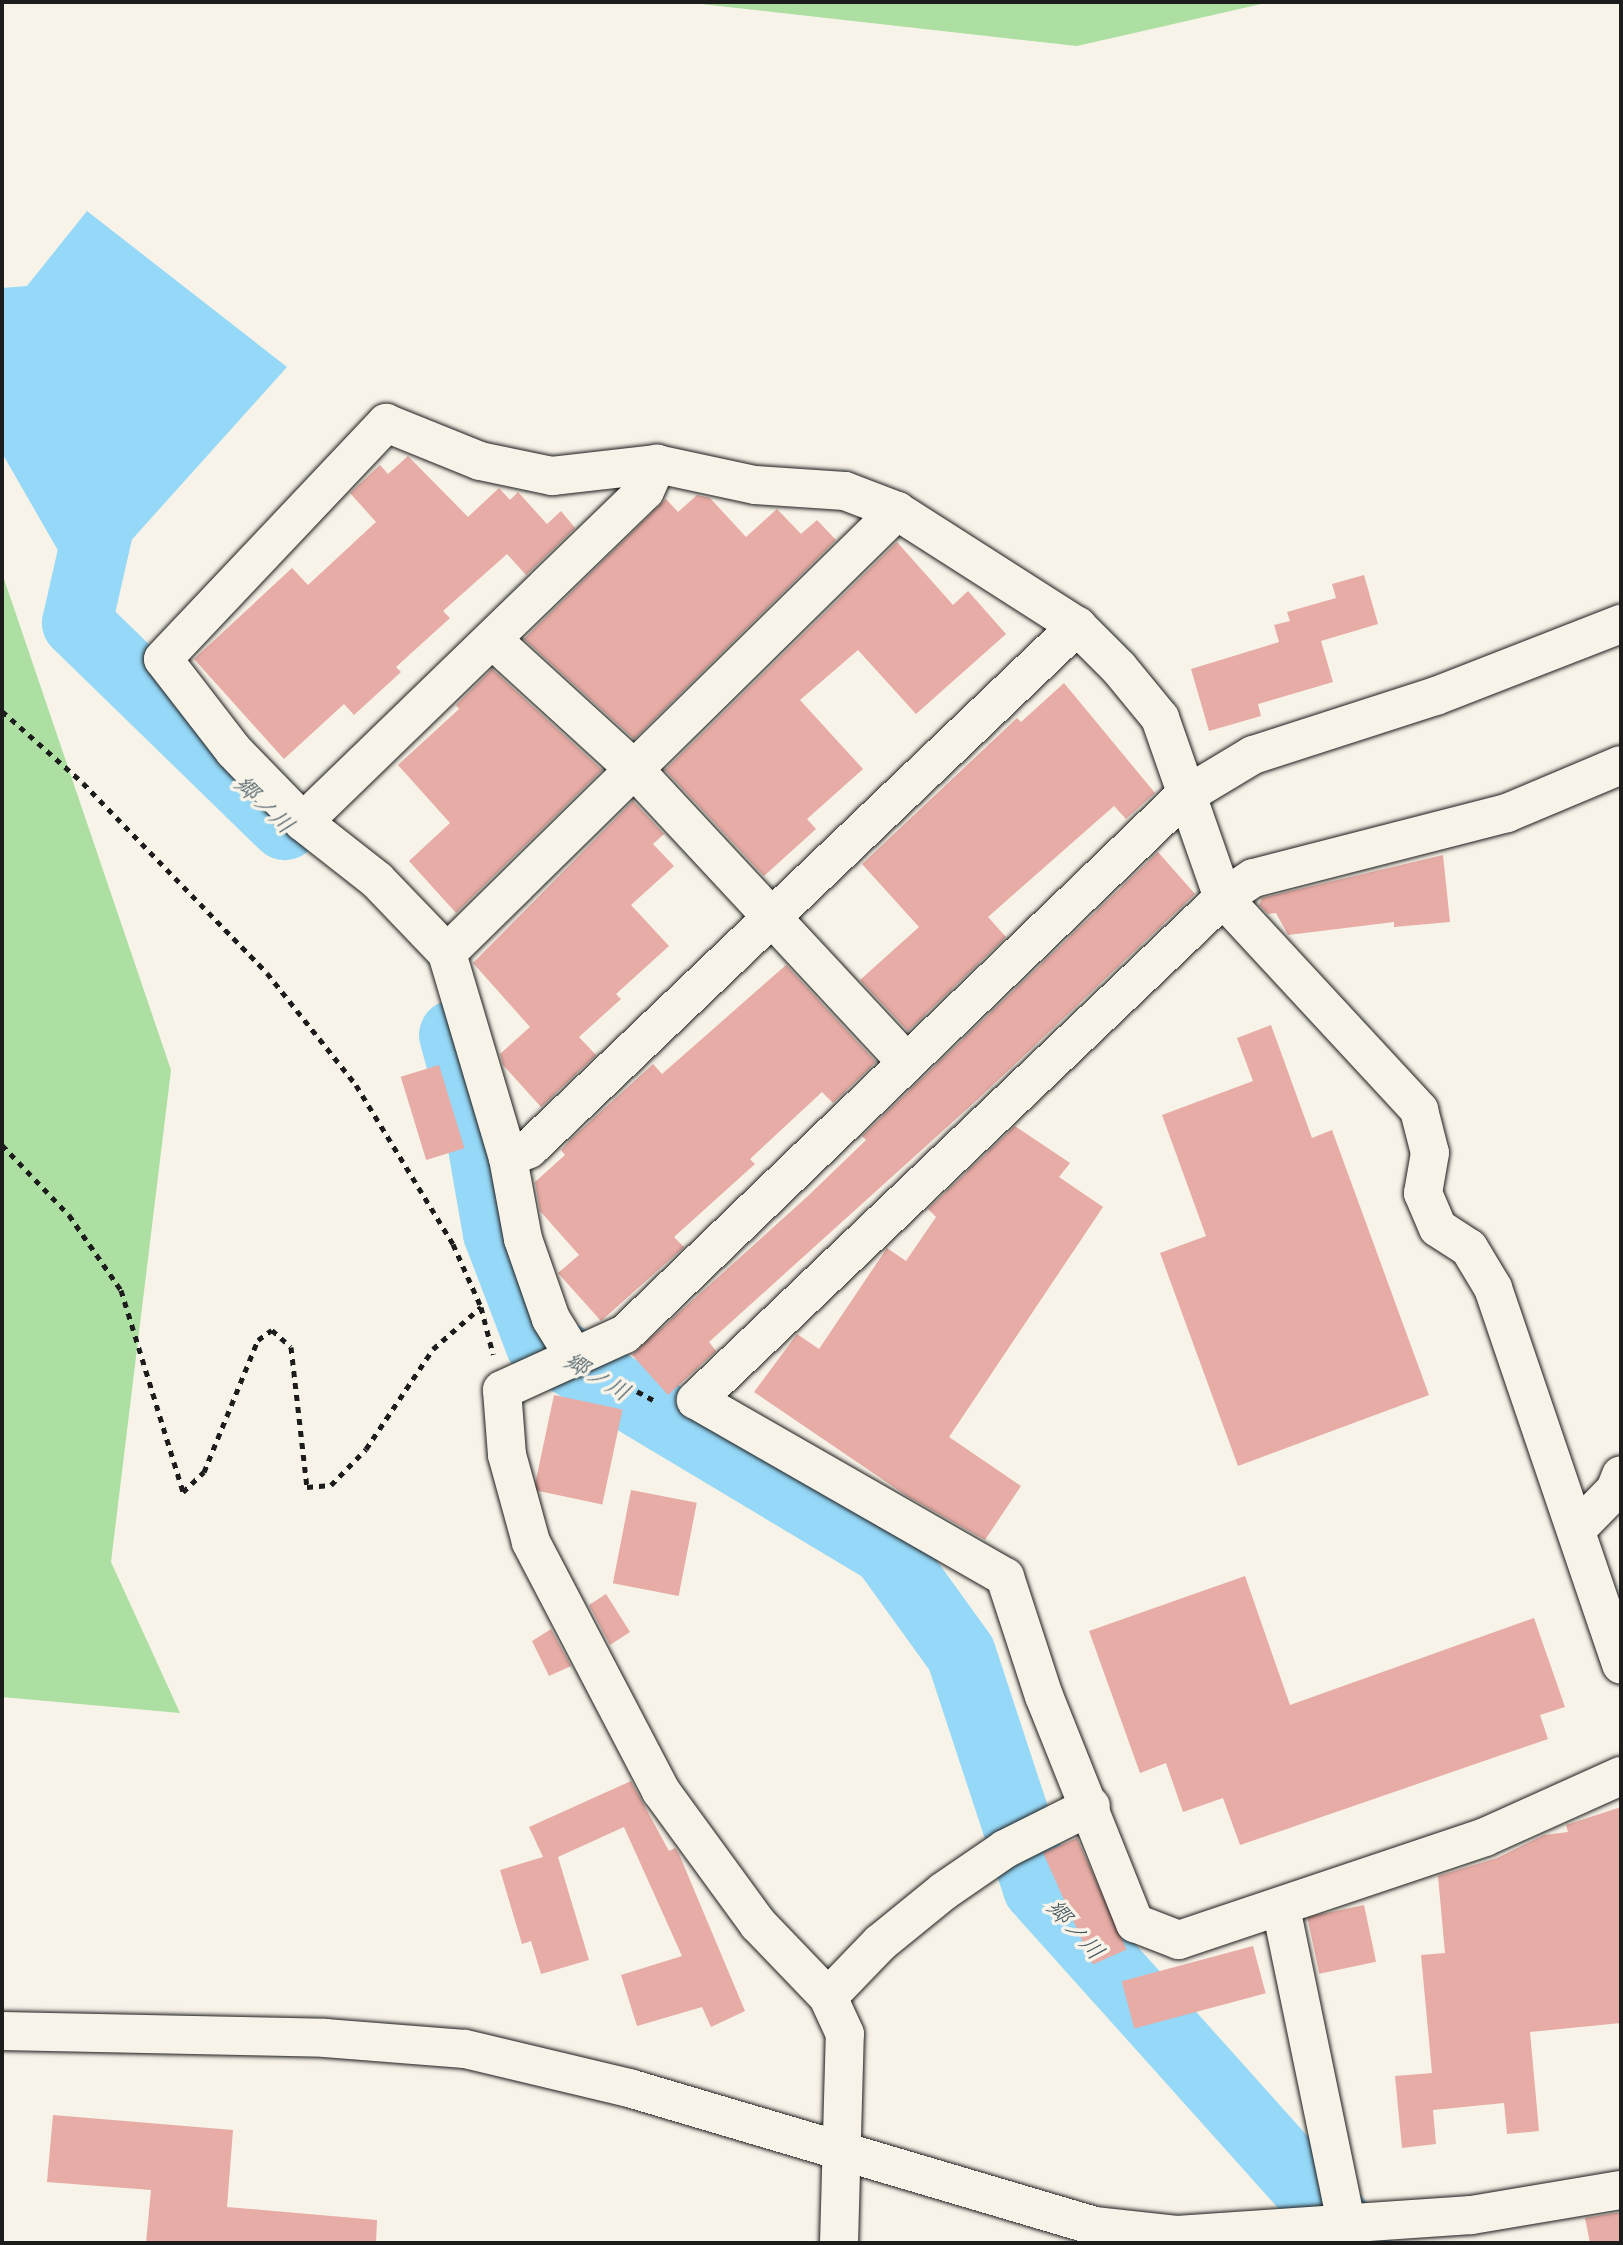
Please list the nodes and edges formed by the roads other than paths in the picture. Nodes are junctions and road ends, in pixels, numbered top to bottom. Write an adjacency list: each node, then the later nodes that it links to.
1 (657, 464): 2 (street); 5 (street); 9 (street)
2 (897, 511): 4 (street); 7 (street)
3 (1621, 624): 8 (street)
4 (1077, 626): 8 (street); 11 (street)
5 (494, 641): 7 (street); 9 (street)
6 (1621, 765): 10 (street)
7 (634, 769): 11 (street); 12 (street)
8 (1183, 797): 10 (street); 13 (street)
9 (303, 822): 12 (street)
10 (1223, 898): 17 (street); 20 (street)
11 (773, 917): 13 (street); 14 (street)
12 (447, 953): 14 (street)
13 (906, 1062): 15 (street)
14 (508, 1158): 15 (street)
15 (575, 1358): 22 (street)
16 (1621, 1475): 17 (street)
17 (1576, 1530): 18 (street)
18 (1621, 1665)
19 (1621, 1776): 21 (street)
20 (1091, 1806): 21 (street); 22 (street)
21 (1281, 1908): 26 (street)
22 (828, 1997): 24 (street)
23 (2, 2031): 24 (street)
24 (841, 2152): 26 (street); 28 (street)
25 (1621, 2190): 27 (street)
26 (1346, 2223): 27 (street)
27 (1472, 2229)
28 (839, 2243)

